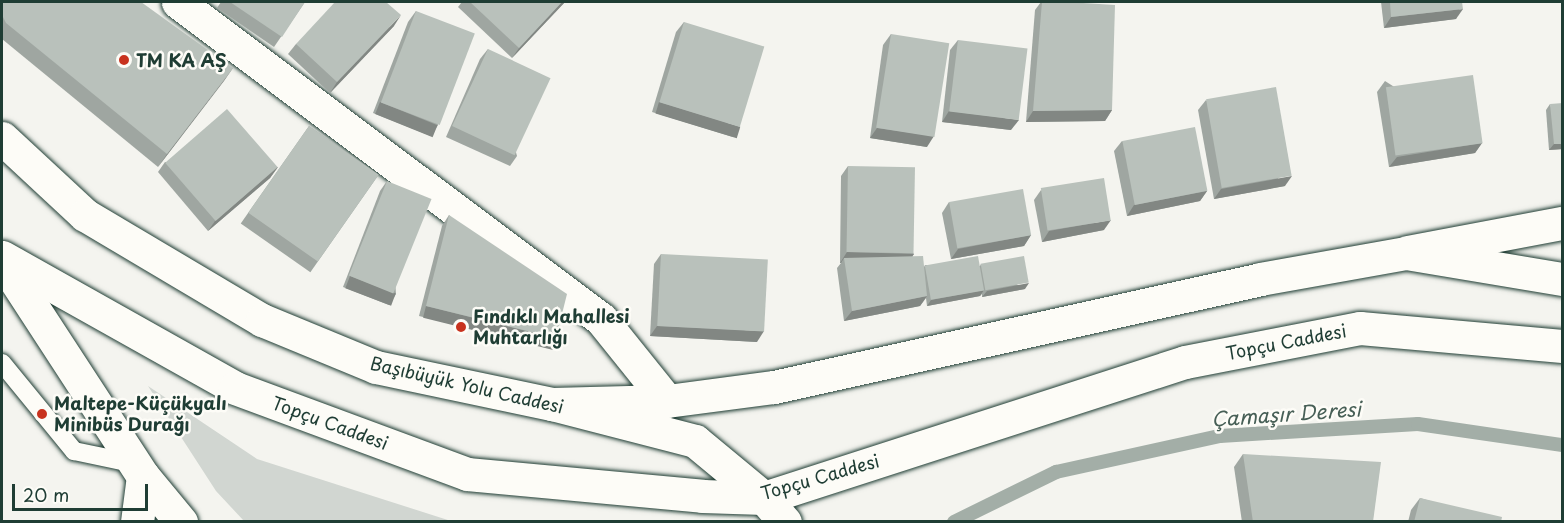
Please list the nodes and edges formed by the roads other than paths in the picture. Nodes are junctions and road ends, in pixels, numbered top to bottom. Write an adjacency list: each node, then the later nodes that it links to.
1 (178, 2): 9 (street)
2 (2, 138): 10 (street, Başıbüyük Yolu Caddesi)
3 (1563, 224): 4 (street)
4 (1406, 253): 6 (street); 9 (street)
5 (2, 258): 11 (street); 12 (street, Topçu Caddesi)
6 (1563, 279)
7 (1563, 346): 12 (street, Topçu Caddesi)
8 (2, 363): 11 (lane)
9 (667, 401): 10 (street)
10 (552, 404): 12 (street, Başıbüyük Yolu Caddesi)
11 (140, 470): 13 (street); 14 (street)
12 (774, 510)
13 (137, 522)
14 (181, 522)

